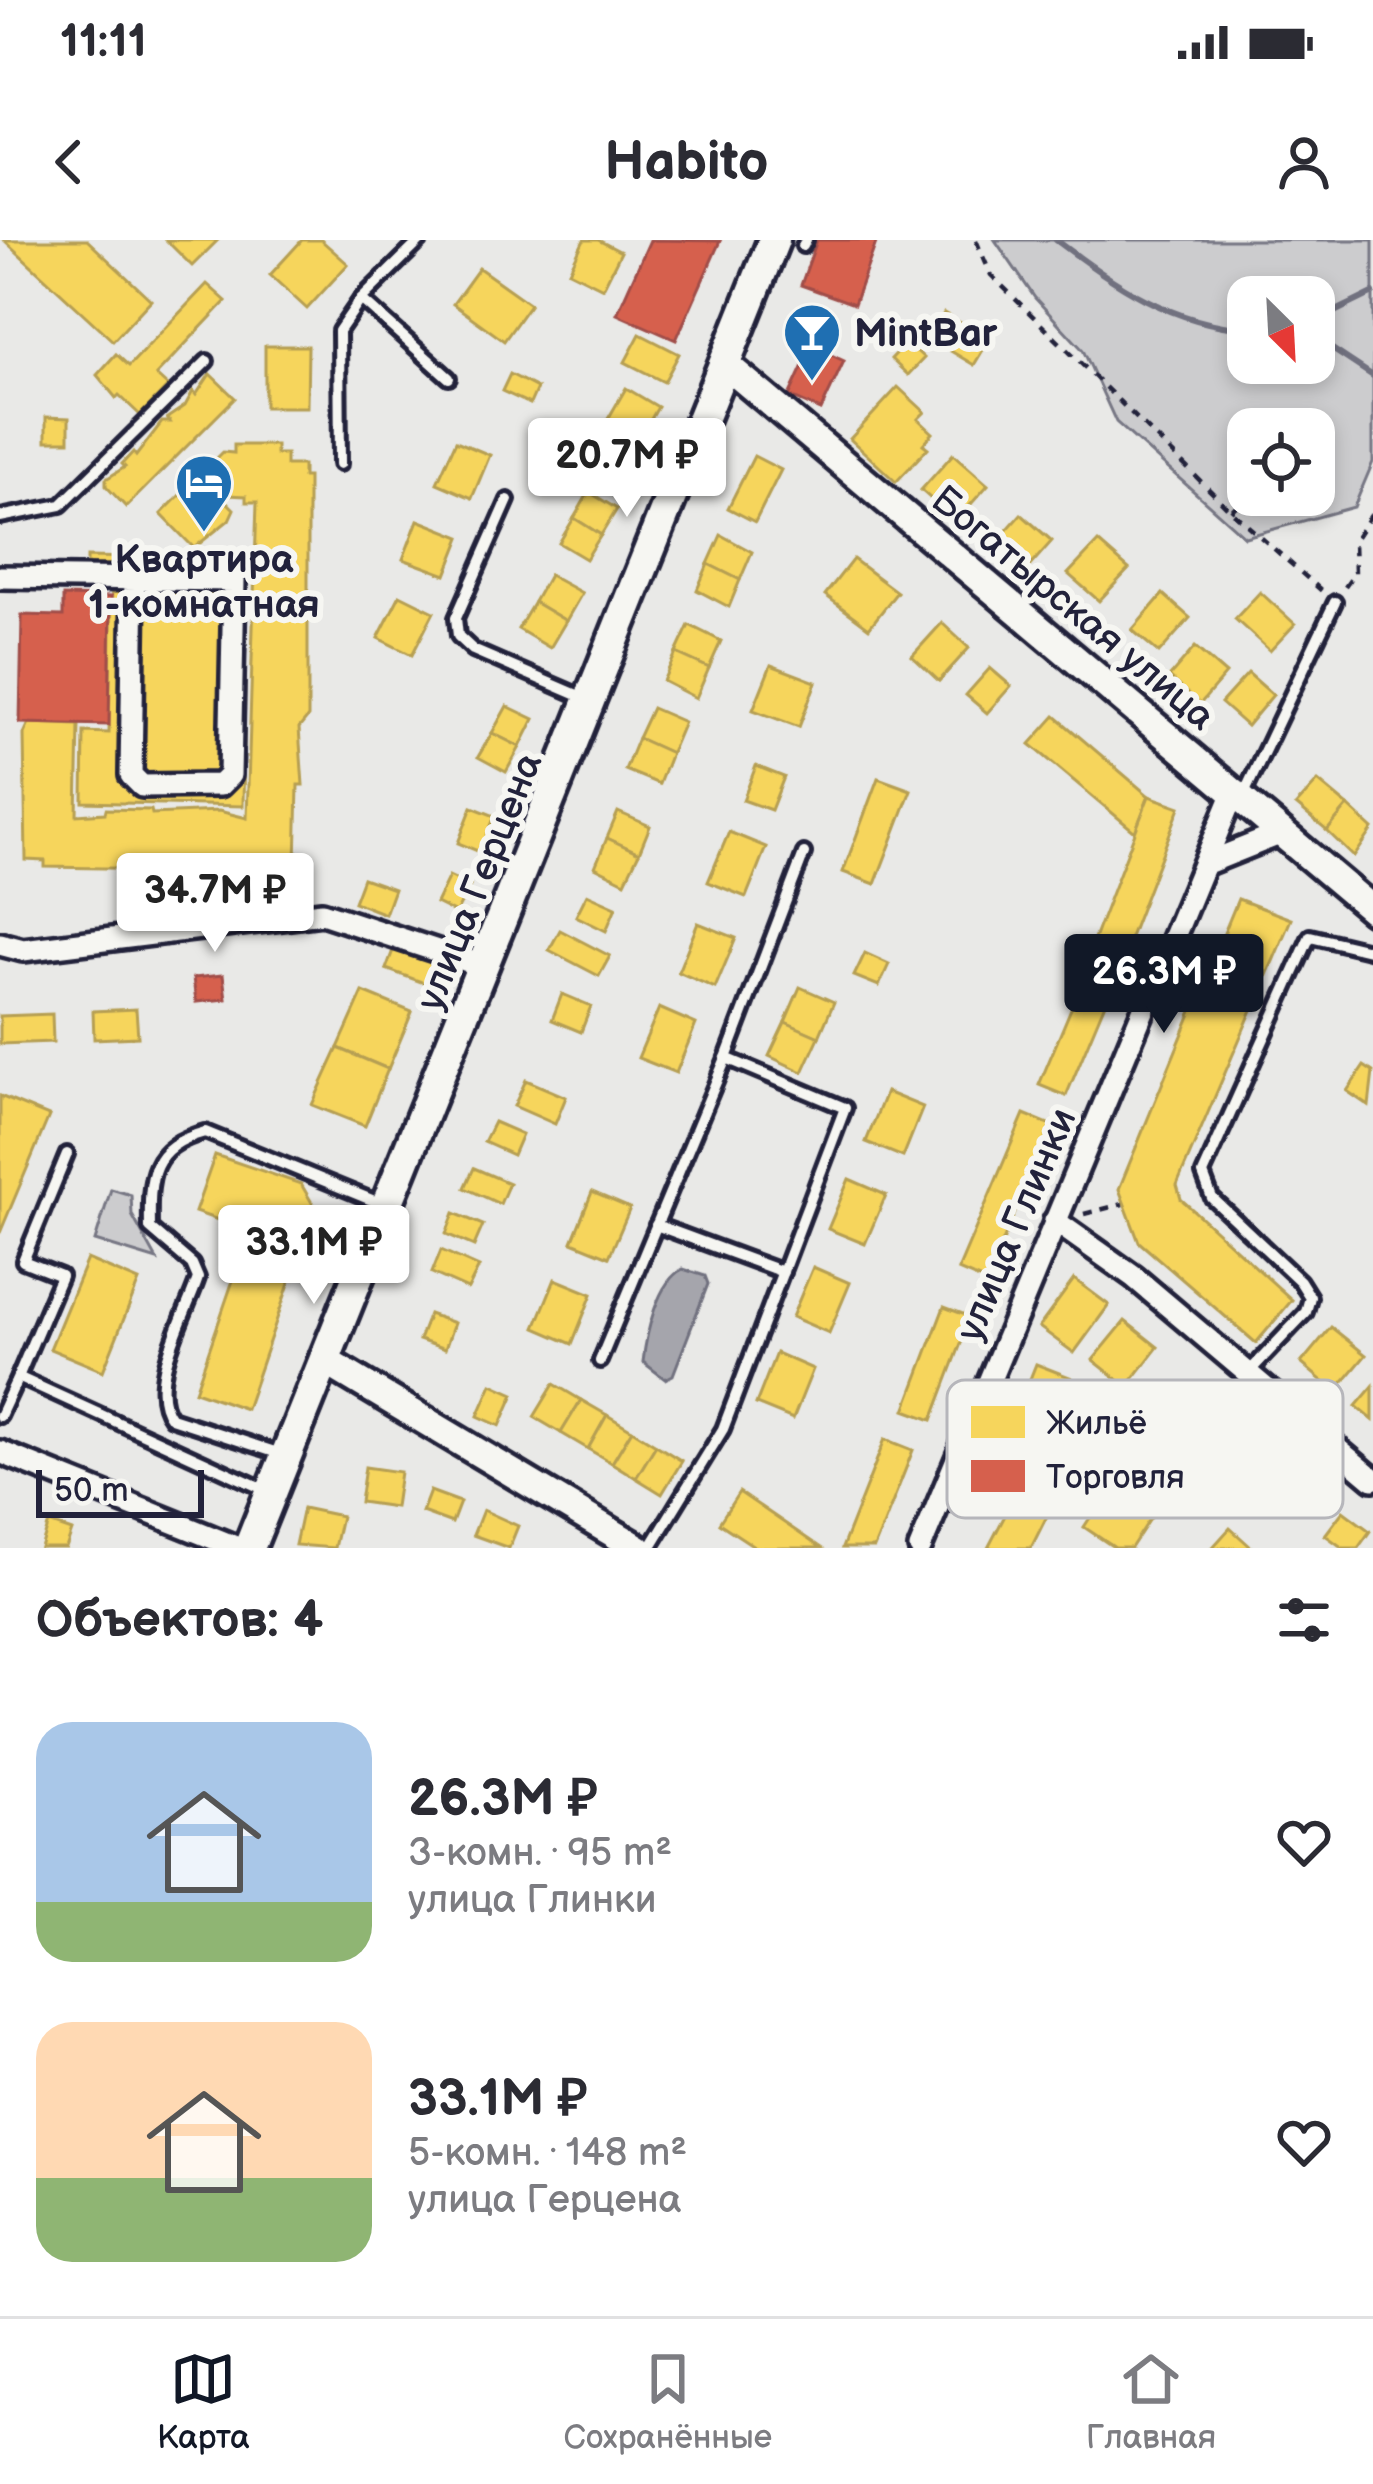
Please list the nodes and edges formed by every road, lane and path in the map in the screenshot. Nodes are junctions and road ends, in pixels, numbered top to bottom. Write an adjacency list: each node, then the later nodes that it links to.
1 (421, 240): 4 (lane)
2 (976, 240): 10 (path)
3 (794, 242): 6 (main road, улица Герцена)
4 (362, 299): 7 (lane); 8 (lane)
5 (207, 361): 13 (lane)
6 (725, 364): 17 (main road, улица Герцена); 18 (street, Богатырская улица)
7 (449, 379)
8 (340, 464)
9 (508, 500): 17 (lane)
10 (1227, 506)
11 (1373, 512): 16 (path)
12 (1238, 516): 16 (path)
13 (0, 517)
14 (134, 576): 14 (street); 15 (street)
15 (0, 577)
16 (1335, 602): 18 (lane)
17 (592, 701): 25 (main road, улица Герцена)
18 (1238, 796): 19 (street, Богатырская улица); 21 (street, улица Глинки)
19 (1282, 833): 21 (street); 22 (street, Богатырская улица)
20 (804, 853): 26 (lane)
21 (1207, 863): 31 (street, улица Глинки)
22 (1373, 910)
23 (0, 944): 25 (street)
24 (1373, 951): 36 (lane)
25 (487, 967): 29 (main road, улица Герцена)
26 (726, 1058): 32 (lane); 33 (lane)
27 (68, 1154): 37 (lane)
28 (1123, 1204): 30 (path)
29 (388, 1206): 35 (main road, улица Герцена); 43 (lane)
30 (1108, 1208)
31 (1055, 1221): 36 (street); 38 (street, улица Глинки)
32 (656, 1225): 33 (lane); 34 (lane)
33 (783, 1272): 50 (lane)
34 (600, 1361)
35 (327, 1362): 43 (main road, улица Герцена); 49 (street)
36 (1247, 1375): 39 (street)
37 (18, 1377): 40 (lane); 46 (lane)
38 (989, 1380)
39 (1253, 1380)
40 (0, 1416)
41 (0, 1452): 47 (street)
42 (1343, 1455): 44 (street)
43 (286, 1456): 46 (main road, улица Герцена)
44 (1373, 1480)
45 (947, 1483): 51 (street, улица Глинки)
46 (273, 1493): 48 (main road, улица Герцена)
47 (238, 1548)
48 (249, 1548)
49 (638, 1548)
50 (650, 1548)
51 (920, 1548)

